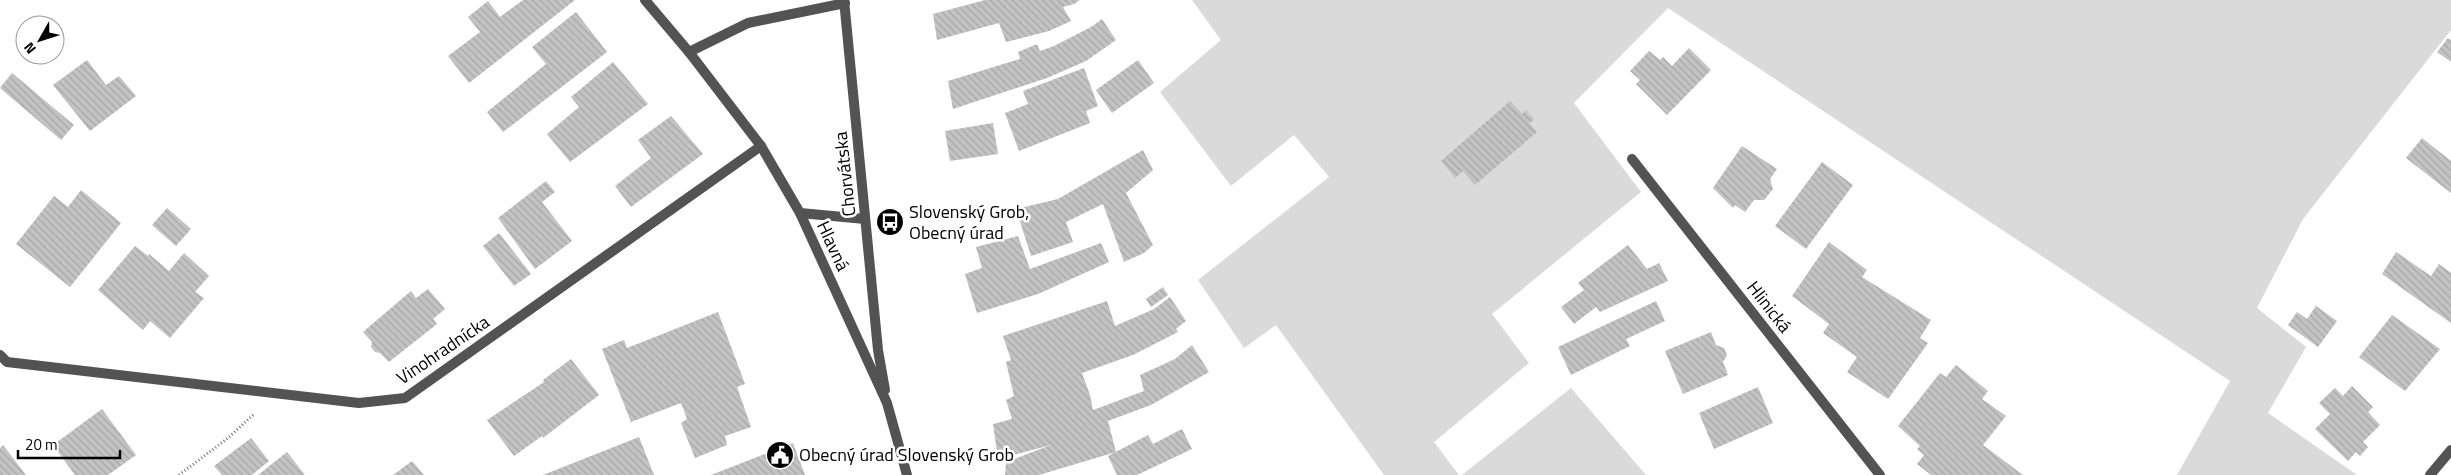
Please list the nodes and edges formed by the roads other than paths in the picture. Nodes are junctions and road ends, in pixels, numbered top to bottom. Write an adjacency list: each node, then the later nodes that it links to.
1 (646, 0): 3 (street, Hlavná)
2 (844, 2): 3 (street); 7 (street, Chorvátska)
3 (689, 52): 4 (street, Hlavná)
4 (761, 146): 6 (street, Hlavná); 8 (street, Vinohradnícka)
5 (1632, 159): 12 (street, Hlinická)
6 (800, 213): 7 (street); 9 (street, Hlavná)
7 (865, 219): 9 (street, Chorvátska)
8 (2, 361)
9 (887, 403): 11 (street, Hlavná)
10 (2451, 450): 13 (street)
11 (907, 475)
12 (1880, 475)
13 (2430, 475)

